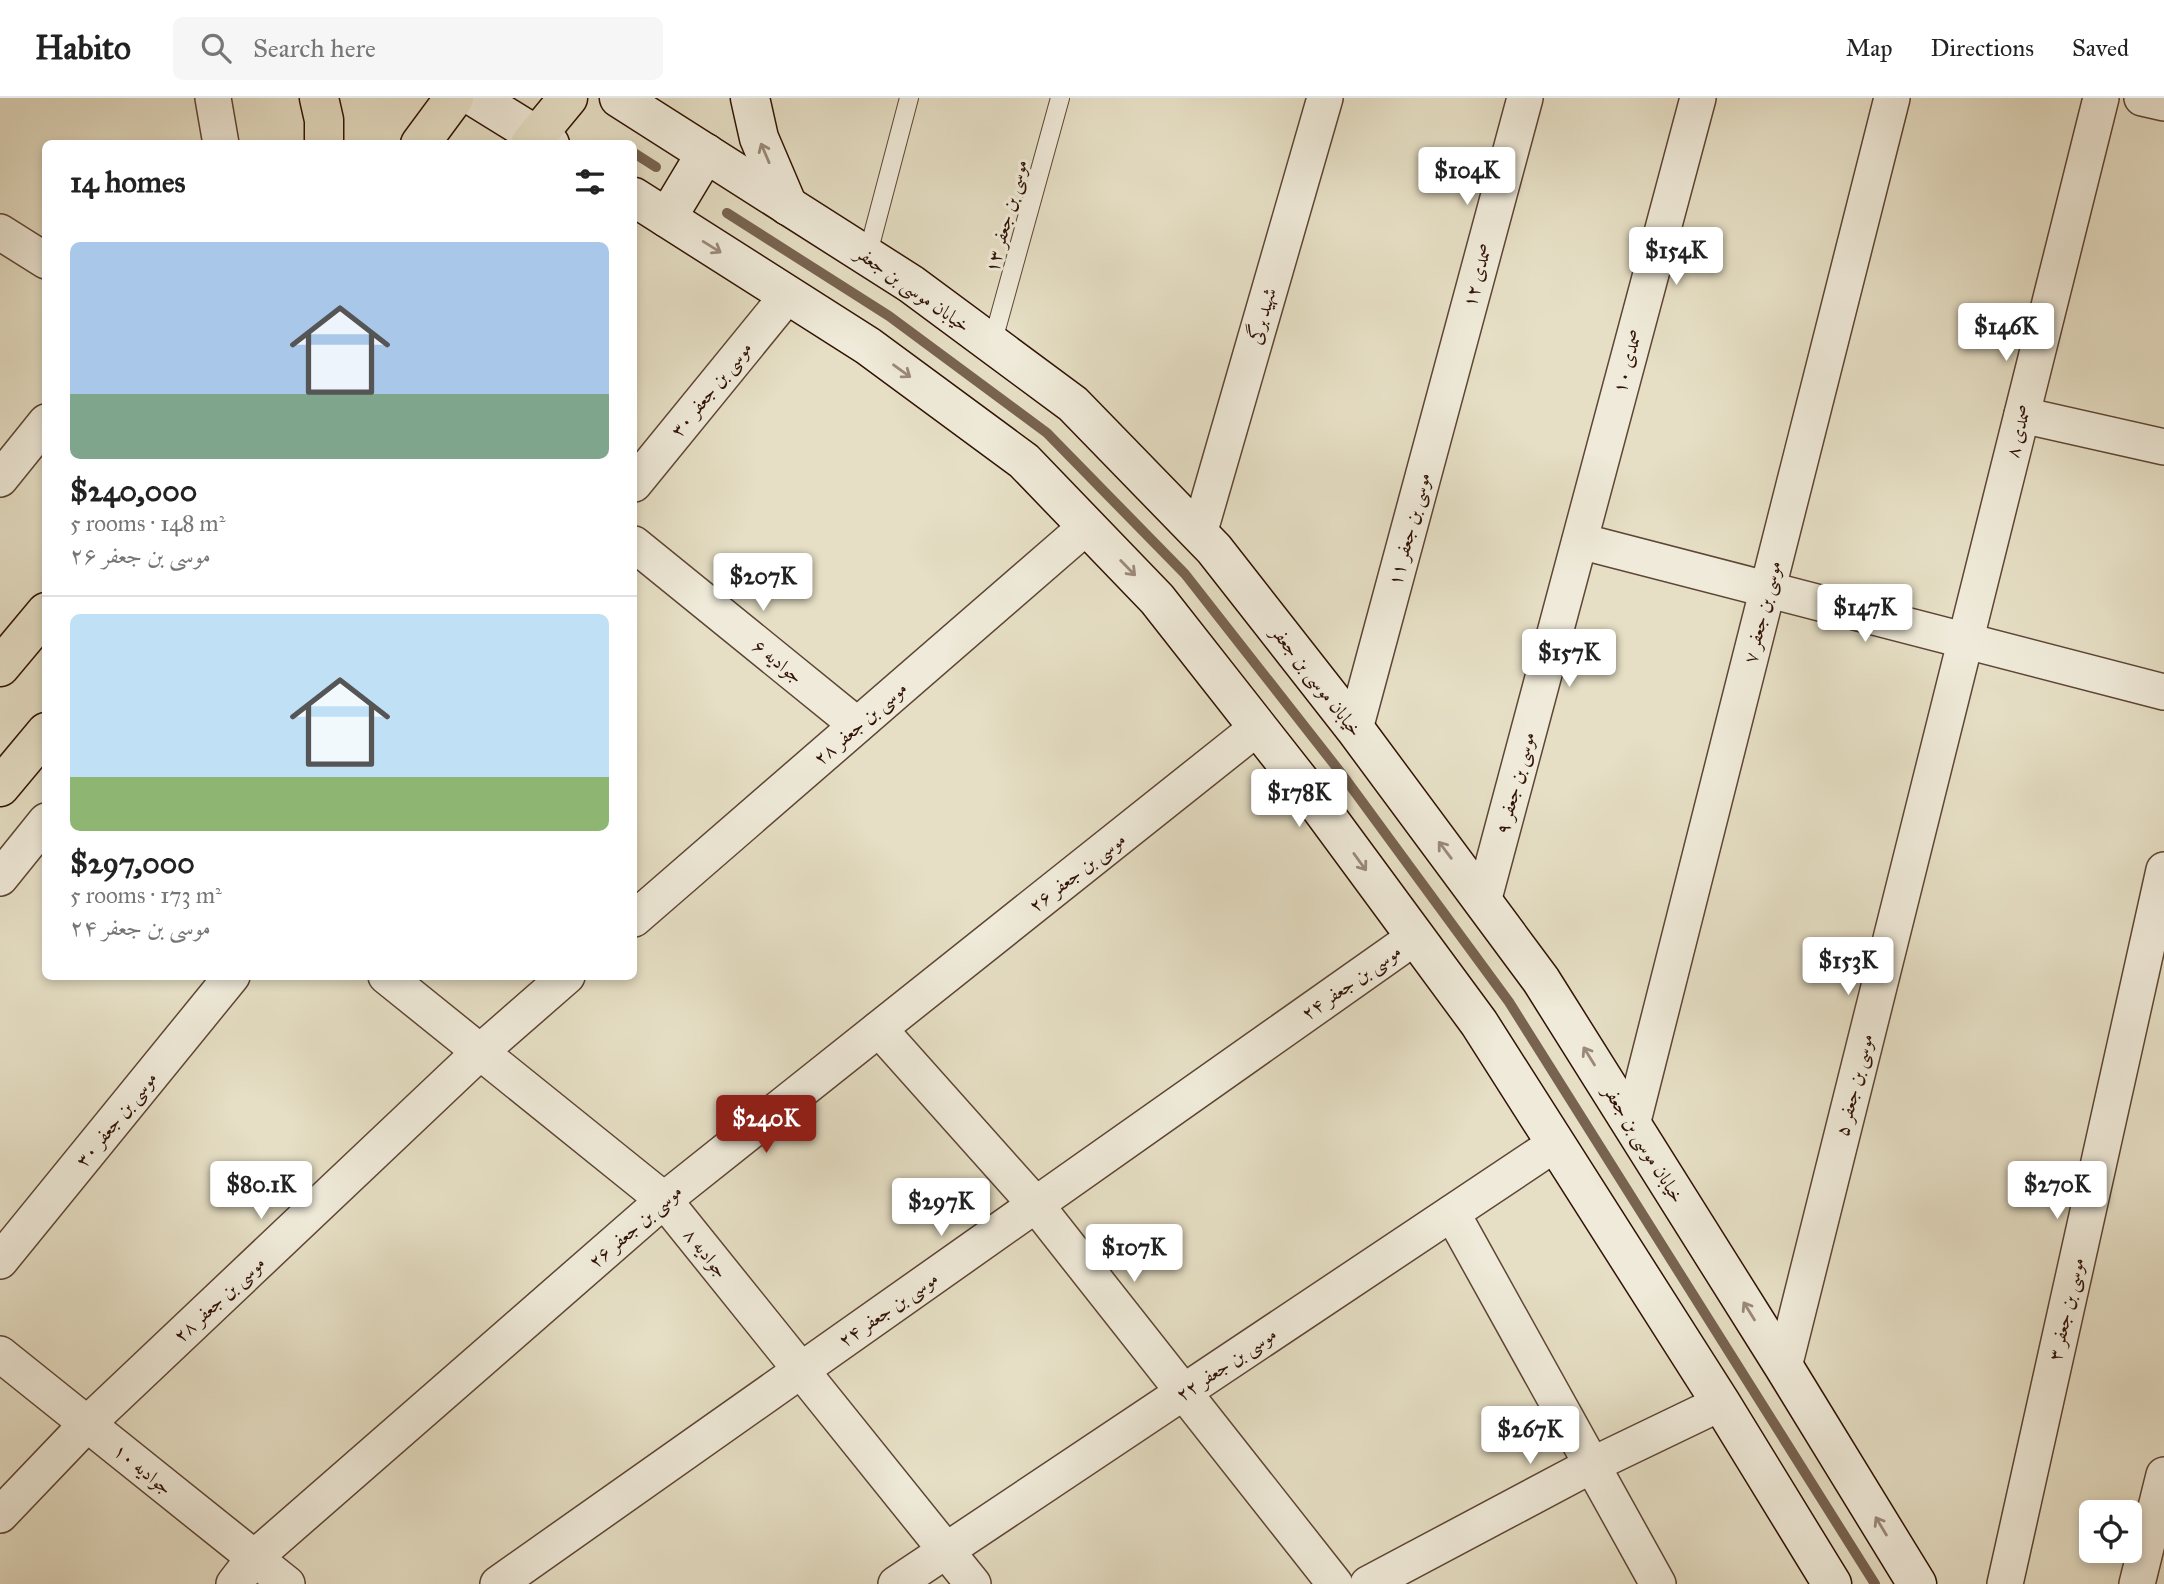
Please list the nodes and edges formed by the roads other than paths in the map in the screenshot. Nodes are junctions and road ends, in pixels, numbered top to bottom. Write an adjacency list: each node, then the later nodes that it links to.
1 (213, 98): 17 (street)
2 (319, 98): 18 (main road)
3 (454, 98): 19 (main road)
4 (476, 98): 20 (main road)
5 (568, 98): 21 (main road)
6 (619, 98): 22 (main road, خیابان موسی بن جعفر)
7 (750, 98): 24 (main road, one-way to 7)
8 (909, 98): 27 (lane)
9 (1060, 98): 31 (lane, موسی بن جعفر ۱۳)
10 (1325, 98): 39 (street, شهید برگی)
11 (1525, 98): 30 (street, صمدی ۱۲)
12 (1698, 98): 35 (street, صمدی ۱۰)
13 (1892, 98): 42 (street, موسی بن جعفر ۷)
14 (2101, 98): 32 (street, صمدی ۸)
15 (2143, 98): 16 (street)
16 (2164, 103)
17 (220, 140)
18 (324, 140)
19 (423, 140)
20 (538, 140)
21 (540, 140)
22 (706, 153): 24 (main road, خیابان موسی بن جعفر); 25 (main road)
23 (637, 199): 25 (main road)
24 (788, 205): 27 (main road, خیابان موسی بن جعفر)
25 (667, 218): 29 (main road, one-way to 29)
26 (0, 232): 28 (street)
27 (867, 257): 31 (main road, خیابان موسی بن جعفر)
28 (42, 258)
29 (788, 295): 37 (street, موسی بن جعفر ۳۰); 38 (main road, one-way to 38)
30 (1462, 330): 49 (street, موسی بن جعفر ۱۱)
31 (992, 344): 39 (main road, خیابان موسی بن جعفر)
32 (2022, 415): 34 (street); 44 (street, صمدی ۸)
33 (42, 427): 36 (street)
34 (2164, 447)
35 (1600, 461): 40 (street, موسی بن جعفر ۹)
36 (0, 479)
37 (637, 480)
38 (1087, 526): 47 (street, موسی بن جعفر ۲۸); 48 (main road, one-way to 48)
39 (1199, 534): 49 (main road, خیابان موسی بن جعفر)
40 (1580, 541): 42 (street); 55 (street, موسی بن جعفر ۹)
41 (637, 546): 47 (street, جوادیه ۶)
42 (1768, 590): 44 (street); 63 (street, موسی بن جعفر ۷)
43 (42, 617): 45 (main road)
44 (1966, 641): 46 (street); 70 (street, موسی بن جعفر ۵)
45 (0, 667)
46 (2164, 692)
47 (858, 725): 56 (street, موسی بن جعفر ۲۸)
48 (1258, 727): 57 (main road, one-way to 57); 61 (street, موسی بن جعفر ۲۶)
49 (1354, 729): 55 (main road, خیابان موسی بن جعفر, one-way to 49)
50 (42, 737): 51 (main road)
51 (0, 788)
52 (42, 826): 54 (street)
53 (2164, 870): 89 (street, موسی بن جعفر ۳)
54 (0, 878)
55 (1483, 902): 63 (main road, خیابان موسی بن جعفر, one-way to 55)
56 (637, 916)
57 (1415, 937): 64 (main road); 66 (street, موسی بن جعفر ۲۴)
58 (229, 980): 68 (street, موسی بن جعفر ۳۰)
59 (391, 980): 62 (street, جوادیه ۸)
60 (562, 980): 62 (street, موسی بن جعفر ۲۸)
61 (880, 1029): 65 (street, موسی بن جعفر ۲۶); 66 (street)
62 (480, 1052): 65 (street, جوادیه ۸); 74 (street, موسی بن جعفر ۲۸)
63 (1632, 1125): 70 (main road, خیابان موسی بن جعفر, one-way to 63)
64 (1555, 1144): 67 (street, موسی بن جعفر ۲۲); 73 (main road)
65 (664, 1200): 71 (street, جوادیه ۸); 79 (street, موسی بن جعفر ۲۶)
66 (1035, 1205): 71 (street, موسی بن جعفر ۲۴); 72 (street)
67 (1452, 1213): 72 (street, موسی بن جعفر ۲۲); 75 (street)
68 (0, 1261)
69 (0, 1354): 74 (street, جوادیه ۱۰)
70 (1784, 1367): 88 (main road, خیابان موسی بن جعفر, one-way to 70)
71 (801, 1370): 78 (street, جوادیه ۸); 81 (street, موسی بن جعفر ۲۴)
72 (1184, 1392): 78 (street, موسی بن جعفر ۲۲); 84 (street)
73 (1721, 1403): 75 (street); 87 (main road)
74 (88, 1424): 77 (street, موسی بن جعفر ۲۸); 79 (street, جوادیه ۱۰)
75 (1592, 1465): 85 (street); 86 (street)
76 (2164, 1475): 90 (street)
77 (0, 1515)
78 (946, 1551): 82 (street, موسی بن جعفر ۲۲); 83 (street, جوادیه ۸)
79 (244, 1571): 80 (street, جوادیه ۱۰)
80 (287, 1584)
81 (498, 1584)
82 (896, 1584)
83 (973, 1584)
84 (1335, 1584)
85 (1368, 1584)
86 (1658, 1584)
87 (1832, 1584)
88 (1917, 1584)
89 (2005, 1584)
90 (2137, 1584)

